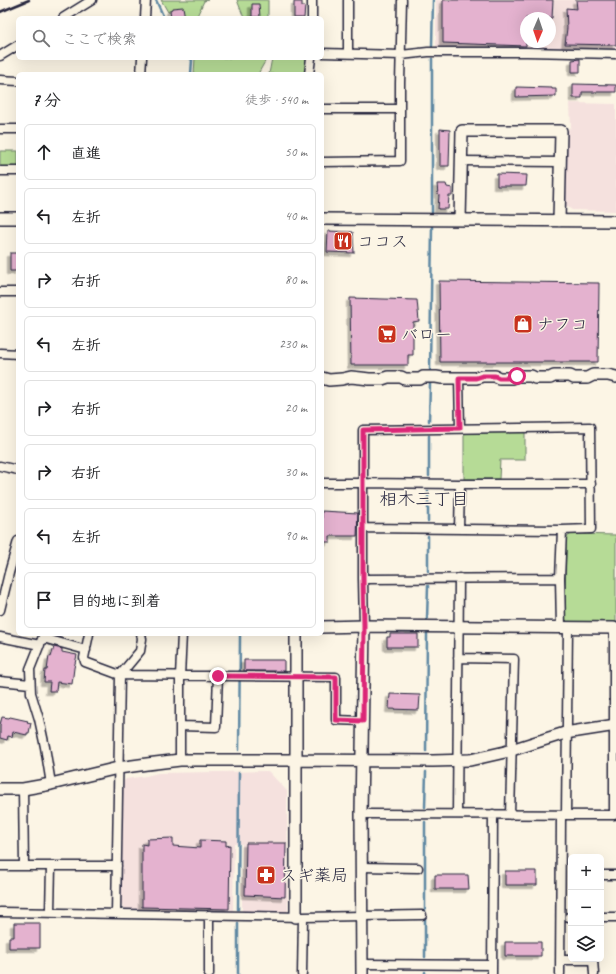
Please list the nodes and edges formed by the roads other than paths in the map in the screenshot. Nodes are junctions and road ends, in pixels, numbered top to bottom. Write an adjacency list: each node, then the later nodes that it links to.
1 (92, 0): 6 (street)
2 (146, 0): 7 (street)
3 (312, 0): 8 (street)
4 (348, 0): 11 (street)
5 (402, 0): 13 (street)
6 (66, 16)
7 (144, 16)
8 (312, 16)
9 (16, 46): 14 (street)
10 (324, 53): 11 (street)
11 (348, 54): 13 (street)
12 (616, 54): 13 (street)
13 (401, 55): 22 (street)
14 (0, 56)
15 (142, 60): 17 (street)
16 (311, 60): 18 (street)
17 (140, 72)
18 (309, 72)
19 (0, 80): 20 (street)
20 (16, 81)
21 (324, 109): 22 (street)
22 (400, 109): 26 (street)
23 (16, 128): 24 (street)
24 (0, 129)
25 (461, 161): 27 (street); 27 (street); 33 (street)
26 (324, 162)
27 (560, 162): 34 (street)
28 (16, 170): 29 (street)
29 (0, 171)
30 (0, 218): 31 (street)
31 (16, 218)
32 (324, 219): 33 (street)
33 (460, 220): 34 (street)
34 (559, 220): 35 (street)
35 (616, 221)
36 (0, 292): 37 (street)
37 (16, 292)
38 (0, 352): 39 (street)
39 (16, 354)
40 (616, 377): 42 (street)
41 (324, 378): 42 (street)
42 (459, 378): 43 (street)
43 (460, 428): 46 (street); 49 (street)
44 (0, 466): 45 (street)
45 (16, 470)
46 (363, 483): 47 (street); 48 (street); 50 (street)
47 (324, 484)
48 (460, 484): 49 (street); 51 (street)
49 (591, 484): 52 (street)
50 (363, 528): 51 (street); 56 (street)
51 (459, 529): 52 (street)
52 (562, 530): 55 (street)
53 (16, 548): 57 (street)
54 (459, 578): 55 (street); 56 (street); 61 (street)
55 (560, 578): 62 (street)
56 (363, 579): 59 (street)
57 (2, 593): 58 (street)
58 (0, 610)
59 (364, 626): 60 (street); 61 (street); 78 (street)
60 (324, 627)
61 (458, 627): 62 (street); 71 (street)
62 (565, 628): 63 (street); 81 (street)
63 (615, 628): 80 (street)
64 (89, 636): 70 (street)
65 (141, 636): 72 (street)
66 (182, 636): 73 (street)
67 (296, 636): 75 (street)
68 (0, 637): 69 (street)
69 (42, 639): 70 (street); 77 (street)
70 (86, 650): 72 (street)
71 (458, 658): 82 (street); 86 (street)
72 (120, 675): 73 (street); 87 (street)
73 (180, 676): 74 (street); 79 (street)
74 (218, 676): 75 (street); 79 (street)
75 (295, 676): 78 (street); 84 (street)
76 (0, 681): 77 (street)
77 (30, 684): 88 (street)
78 (363, 721): 85 (street)
79 (180, 726): 83 (street)
80 (615, 726): 81 (street); 95 (street)
81 (567, 733): 82 (street); 95 (street)
82 (512, 750): 86 (street); 94 (street)
83 (180, 760): 84 (street); 87 (street)
84 (295, 760): 85 (street); 110 (street)
85 (362, 760): 86 (street); 91 (street)
86 (457, 760): 92 (street)
87 (118, 768): 88 (street); 99 (street)
88 (51, 784): 90 (street)
89 (0, 789): 90 (street)
90 (23, 789): 97 (street)
91 (361, 814): 92 (street); 100 (street)
92 (457, 814): 93 (street)
93 (493, 814): 94 (street); 114 (street)
94 (510, 815): 95 (street)
95 (563, 815): 113 (street)
96 (0, 866): 97 (street)
97 (24, 866): 98 (street)
98 (51, 866): 99 (street); 105 (street)
99 (117, 866): 106 (street)
100 (361, 867): 101 (street); 108 (street)
101 (418, 868)
102 (604, 875): 103 (street)
103 (616, 875)
104 (0, 912): 105 (street)
105 (50, 912): 106 (street)
106 (116, 914): 107 (street)
107 (209, 915): 110 (street); 116 (street)
108 (362, 915): 109 (street); 110 (street); 115 (street)
109 (422, 915)
110 (299, 917): 117 (street)
111 (604, 917): 112 (street)
112 (616, 918)
113 (560, 960): 119 (street); 120 (street)
114 (492, 965): 115 (street); 118 (street)
115 (362, 969)
116 (209, 974)
117 (302, 974)
118 (492, 974)
119 (560, 974)
120 (594, 974)

